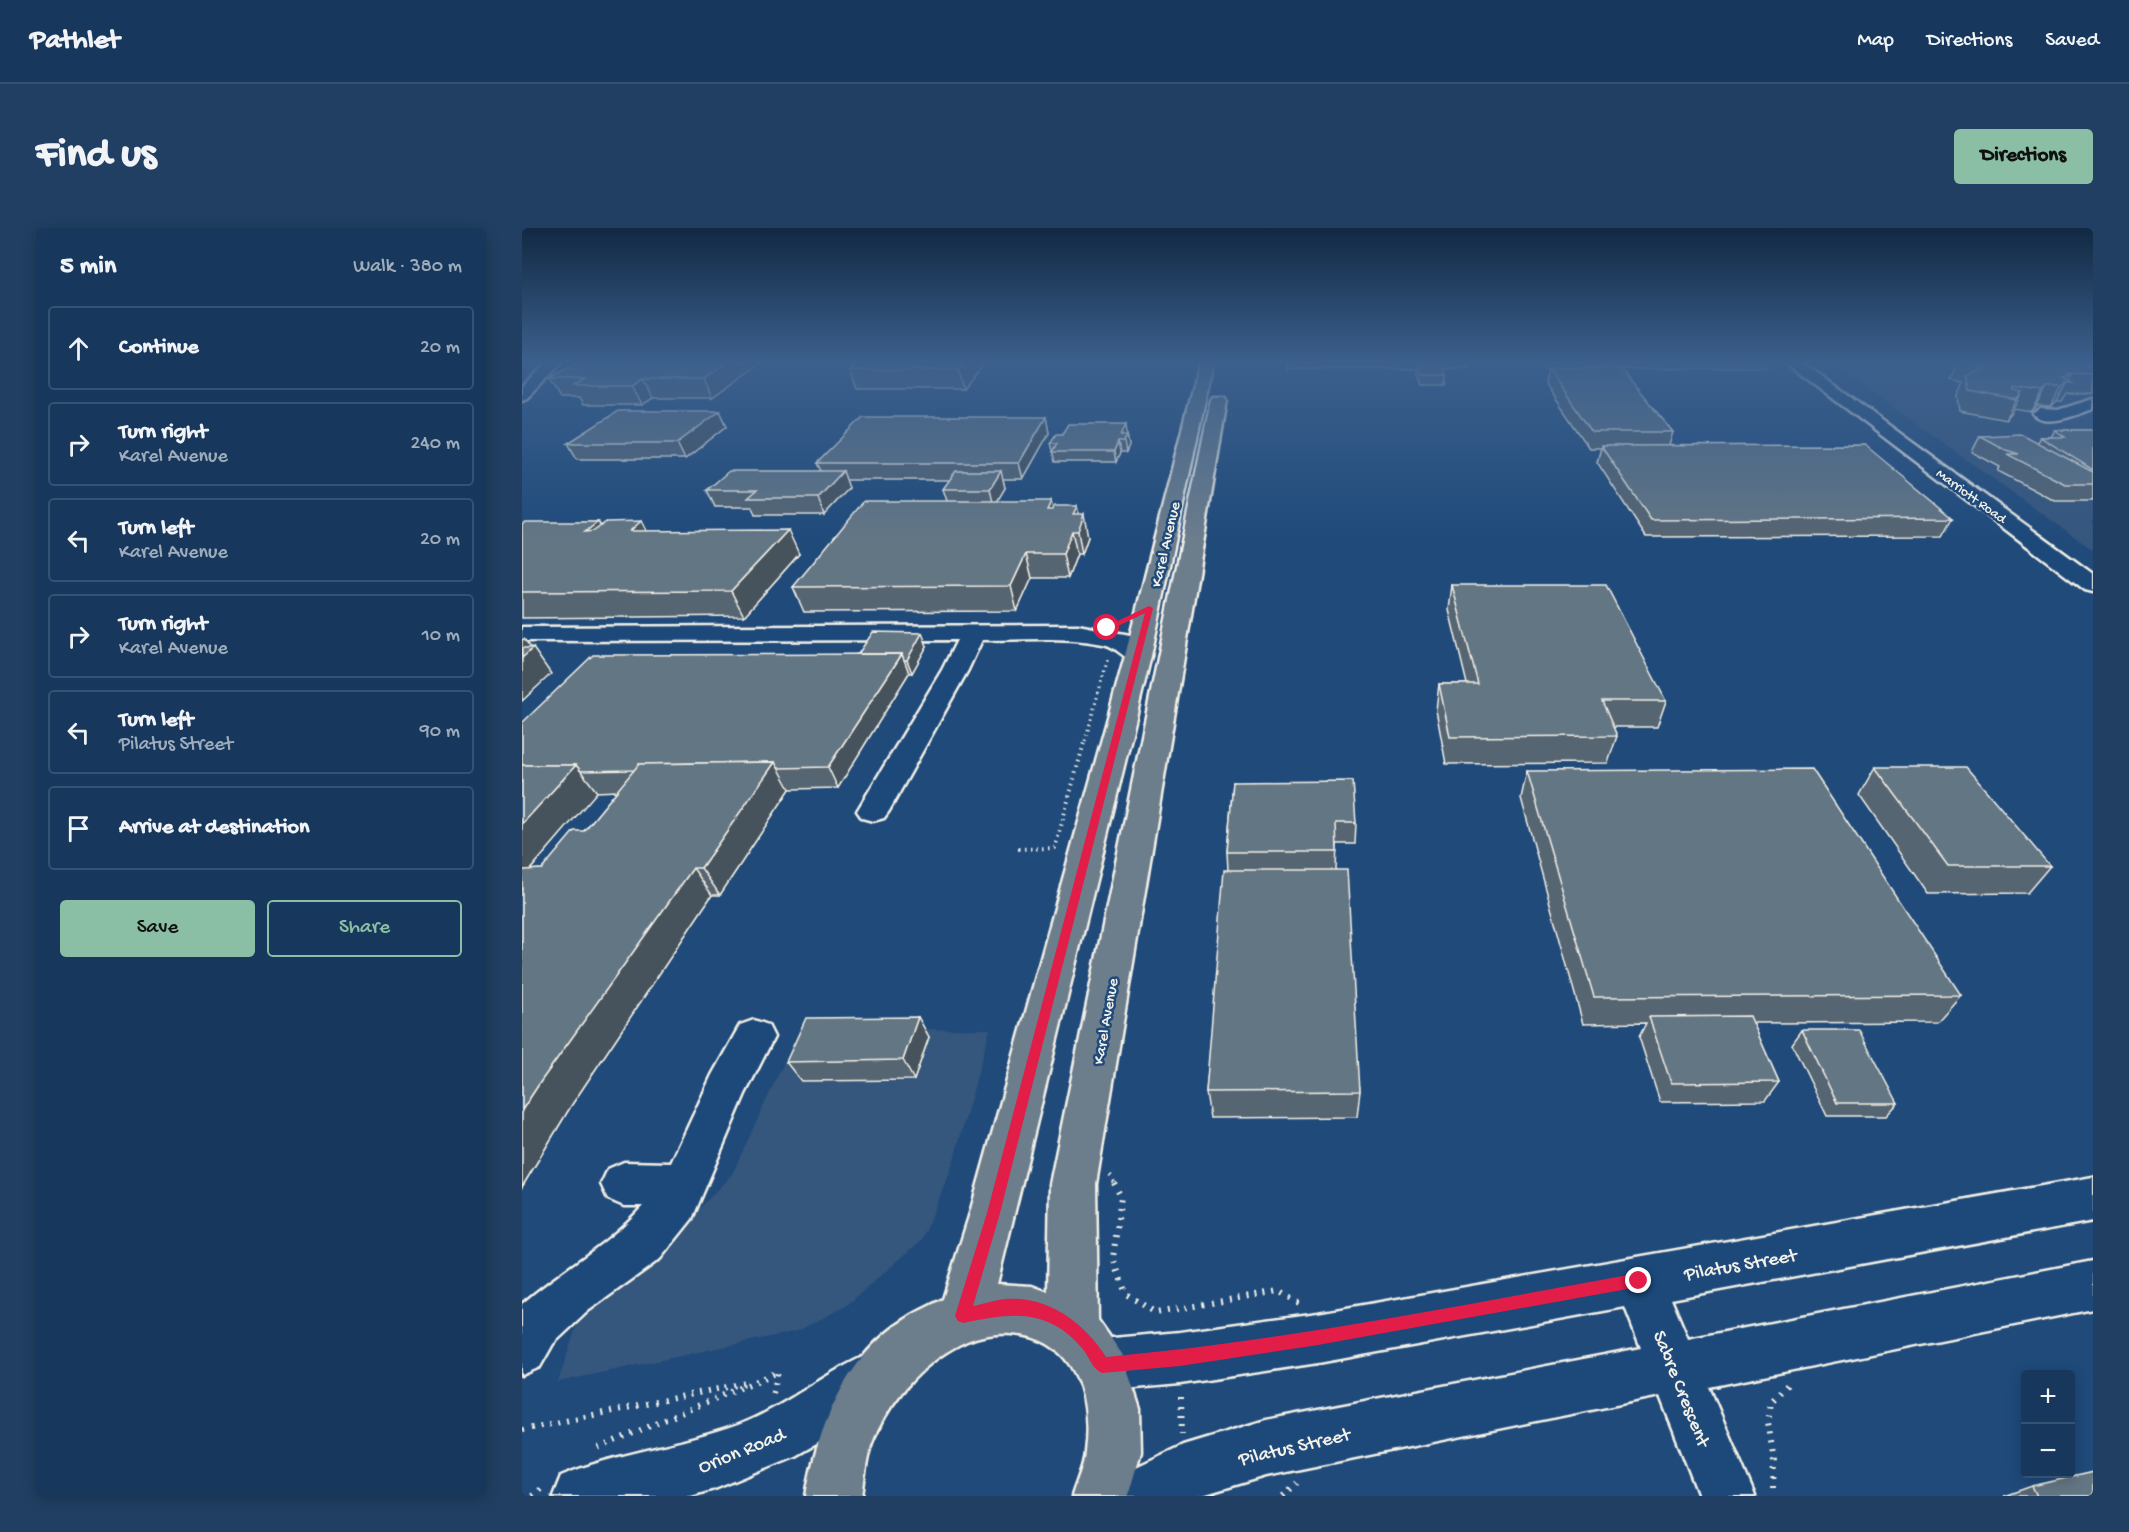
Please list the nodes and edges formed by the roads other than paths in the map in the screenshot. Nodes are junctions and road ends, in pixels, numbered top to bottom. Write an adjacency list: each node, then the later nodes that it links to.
1 (1192, 421): 7 (main road, Karel Avenue)
2 (1215, 421): 18 (main road, Karel Avenue)
3 (1872, 421): 6 (street, Marriott Road)
4 (1888, 421): 5 (street, Marriott Road)
5 (2093, 568)
6 (2093, 585)
7 (1149, 608): 9 (street); 14 (main road, Karel Avenue)
8 (857, 633): 12 (street); 13 (street); 17 (street)
9 (1078, 633): 13 (street); 14 (street)
10 (522, 634): 11 (street)
11 (622, 634): 12 (street); 15 (street)
12 (666, 634): 16 (street)
13 (972, 634): 19 (street)
14 (1138, 656): 20 (main road, Karel Avenue)
15 (597, 658)
16 (641, 659)
17 (839, 659)
18 (1148, 783): 20 (main road); 28 (main road, Karel Avenue)
19 (885, 805)
20 (1074, 904): 27 (main road, Karel Avenue)
21 (754, 1037): 23 (street)
22 (624, 1184): 23 (street)
23 (684, 1185): 29 (street)
24 (2093, 1200): 25 (street, Pilatus Street)
25 (1639, 1281): 28 (street, Pilatus Street); 30 (street, Sabre Crescent)
26 (2093, 1285): 30 (street, Pilatus Street)
27 (963, 1316): 28 (main road); 31 (main road)
28 (1088, 1347): 35 (main road, Karel Avenue)
29 (522, 1349)
30 (1674, 1368): 33 (street, Sabre Crescent); 36 (street, Pilatus Street)
31 (888, 1370): 32 (street, Orion Road); 34 (main road)
32 (574, 1476)
33 (1750, 1492)
34 (834, 1496)
35 (1100, 1496)
36 (1137, 1496)

